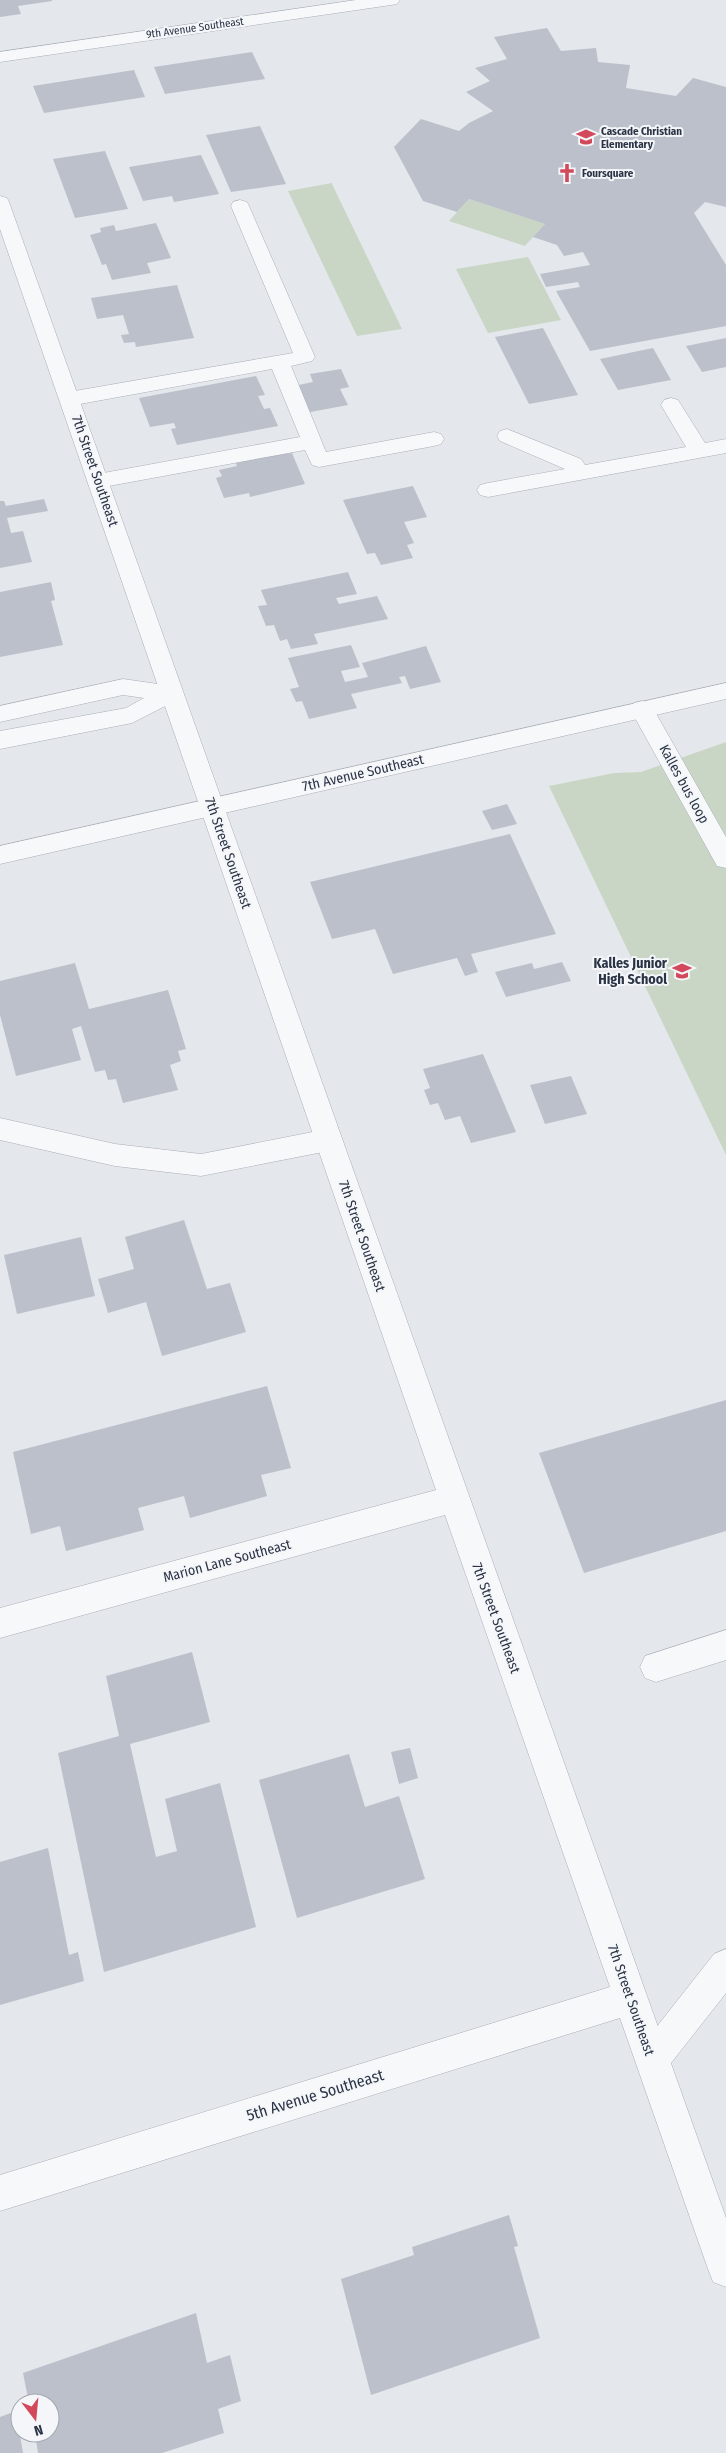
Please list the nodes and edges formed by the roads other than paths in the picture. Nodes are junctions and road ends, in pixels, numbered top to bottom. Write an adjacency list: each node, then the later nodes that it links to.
1 (391, 0): 2 (street, 9th Avenue Southeast)
2 (0, 56)
3 (0, 202): 6 (street, 7th Street Southeast)
4 (240, 206): 5 (street)
5 (279, 362): 6 (street); 10 (street)
6 (69, 399): 14 (street, 7th Street Southeast)
7 (671, 405): 12 (street)
8 (507, 436): 13 (street)
9 (434, 439): 10 (street)
10 (312, 442): 14 (street)
11 (726, 446): 12 (street)
12 (699, 451): 13 (street)
13 (578, 474): 15 (street)
14 (98, 481): 17 (street, 7th Street Southeast)
15 (488, 490)
16 (726, 691): 18 (street, 7th Avenue Southeast)
17 (171, 693): 19 (street); 20 (street); 21 (street, 7th Street Southeast)
18 (642, 709): 21 (street, 7th Avenue Southeast); 23 (street, Kalles bus loop)
19 (0, 714)
20 (0, 740)
21 (212, 808): 22 (street, 7th Avenue Southeast); 25 (street, 7th Street Southeast)
22 (0, 855)
23 (726, 858)
24 (0, 1129): 25 (street)
25 (328, 1140): 26 (street, 7th Street Southeast)
26 (454, 1498): 27 (street, Marion Lane Southeast); 31 (street, 7th Street Southeast)
27 (0, 1623)
28 (726, 1645): 29 (street)
29 (656, 1667)
30 (726, 1966): 32 (street)
31 (630, 1998): 32 (street, 7th Street Southeast); 33 (street, 5th Avenue Southeast)
32 (652, 2060): 34 (street, 7th Street Southeast)
33 (0, 2193)
34 (726, 2269)

